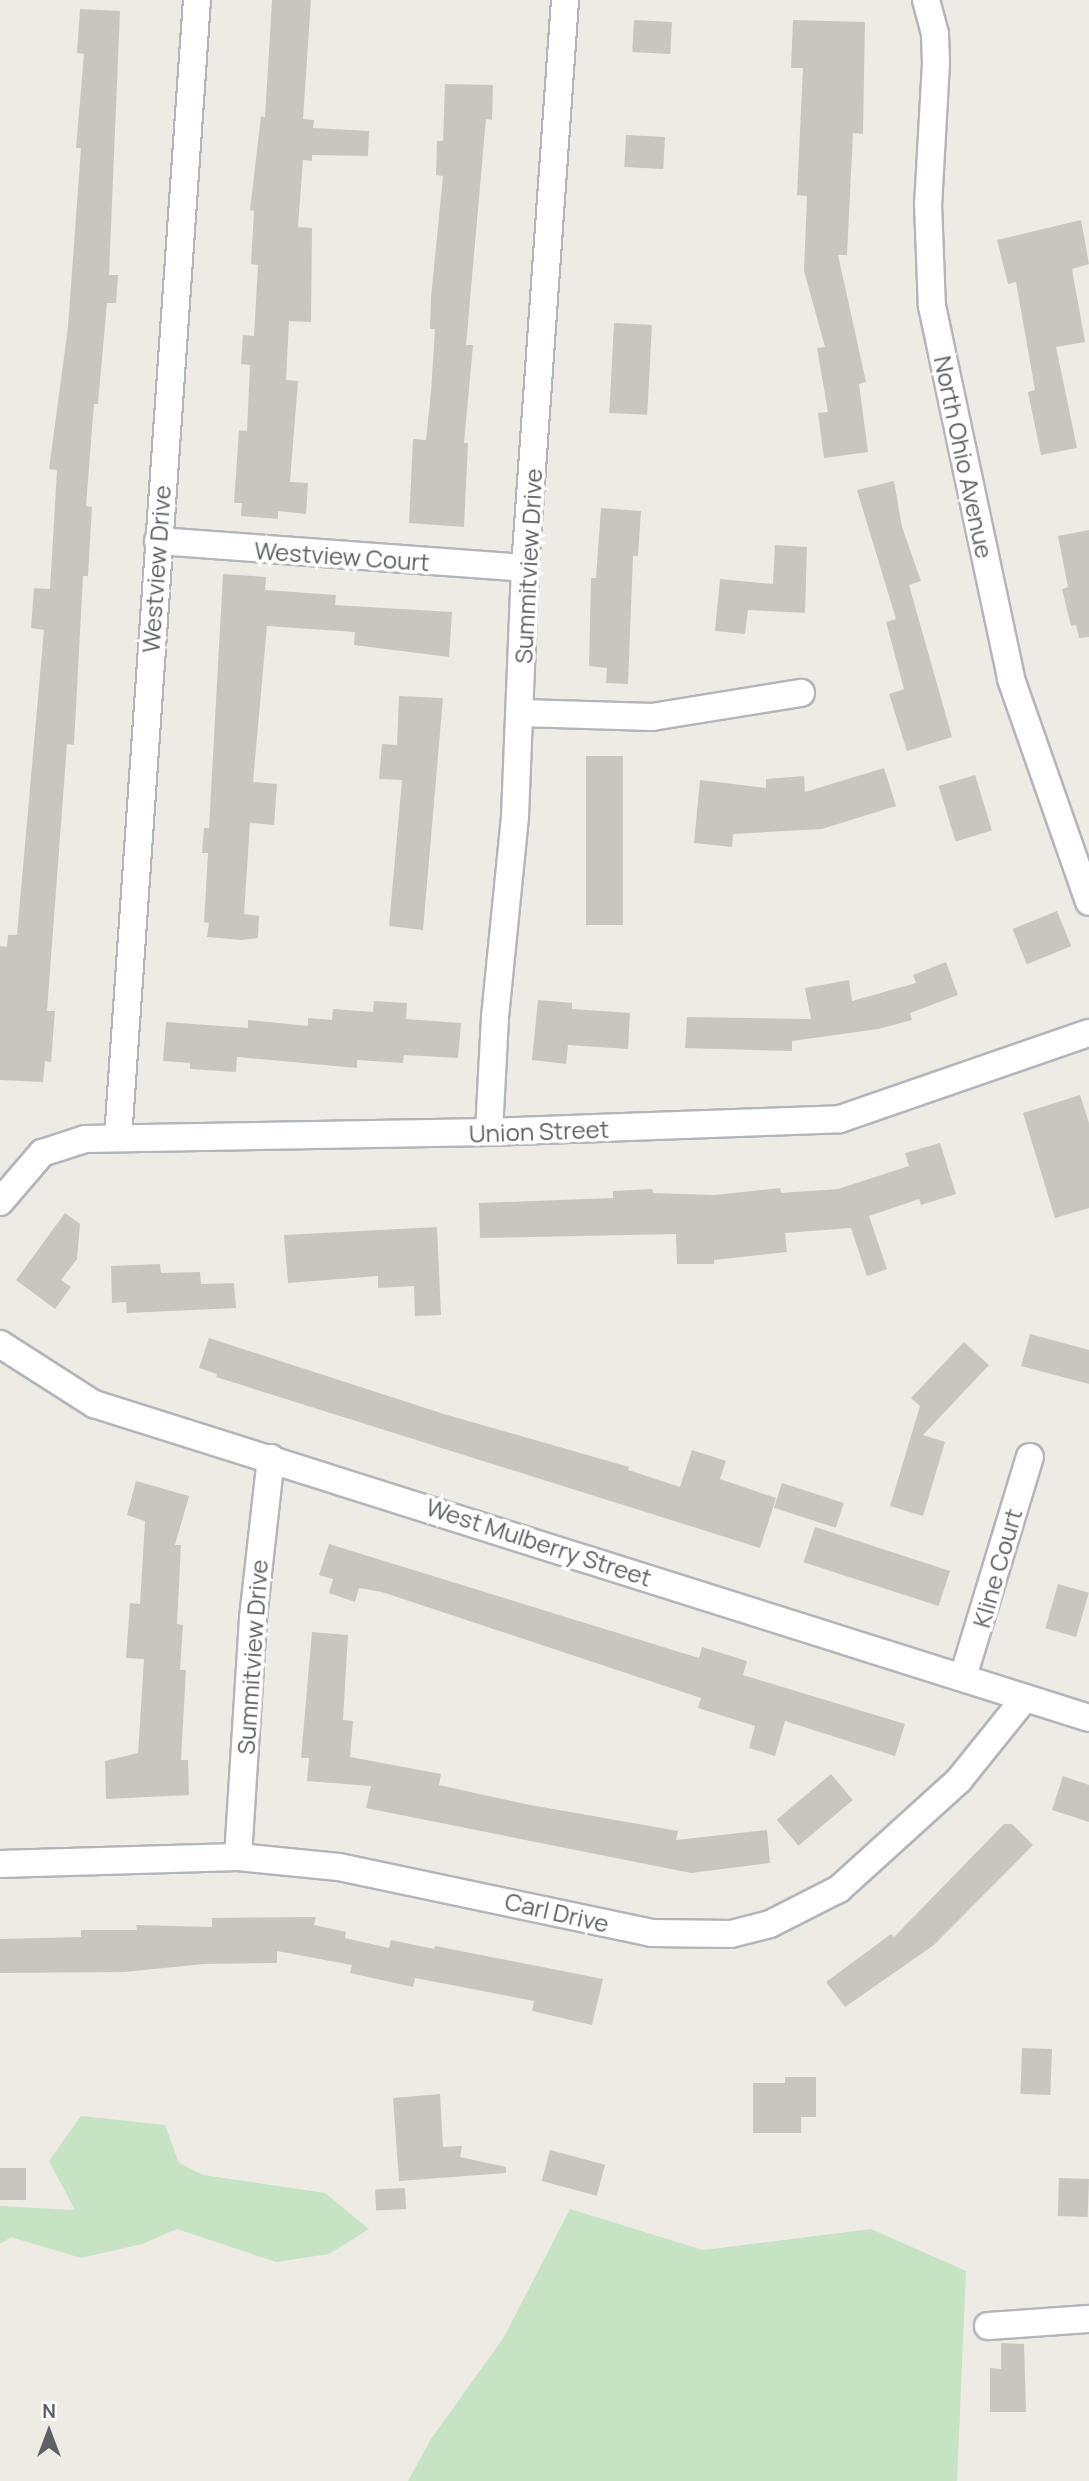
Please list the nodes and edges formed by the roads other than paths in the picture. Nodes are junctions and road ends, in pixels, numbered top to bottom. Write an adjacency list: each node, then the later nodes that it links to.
1 (197, 0): 4 (street, Westview Drive)
2 (565, 0): 5 (street, Summitview Drive)
3 (926, 0): 8 (street, North Ohio Avenue)
4 (158, 541): 5 (street, Westview Court); 11 (street, Westview Drive)
5 (525, 568): 7 (street, Summitview Drive)
6 (801, 693): 7 (street)
7 (522, 713): 10 (street, Summitview Drive)
8 (1089, 902)
9 (1089, 1032): 10 (street, Union Street)
10 (489, 1132): 11 (street, Union Street)
11 (118, 1138): 12 (street, Union Street)
12 (0, 1202)
13 (0, 1344): 14 (street, West Mulberry Street)
14 (271, 1458): 16 (street, West Mulberry Street); 19 (street, Summitview Drive)
15 (1030, 1458): 16 (street, Kline Court)
16 (963, 1678): 17 (street, West Mulberry Street)
17 (1025, 1698): 18 (street, West Mulberry Street); 19 (street, Carl Drive)
18 (1089, 1718)
19 (238, 1857): 20 (street, Carl Drive)
20 (0, 1864)
21 (1089, 2319): 22 (street)
22 (988, 2326)

